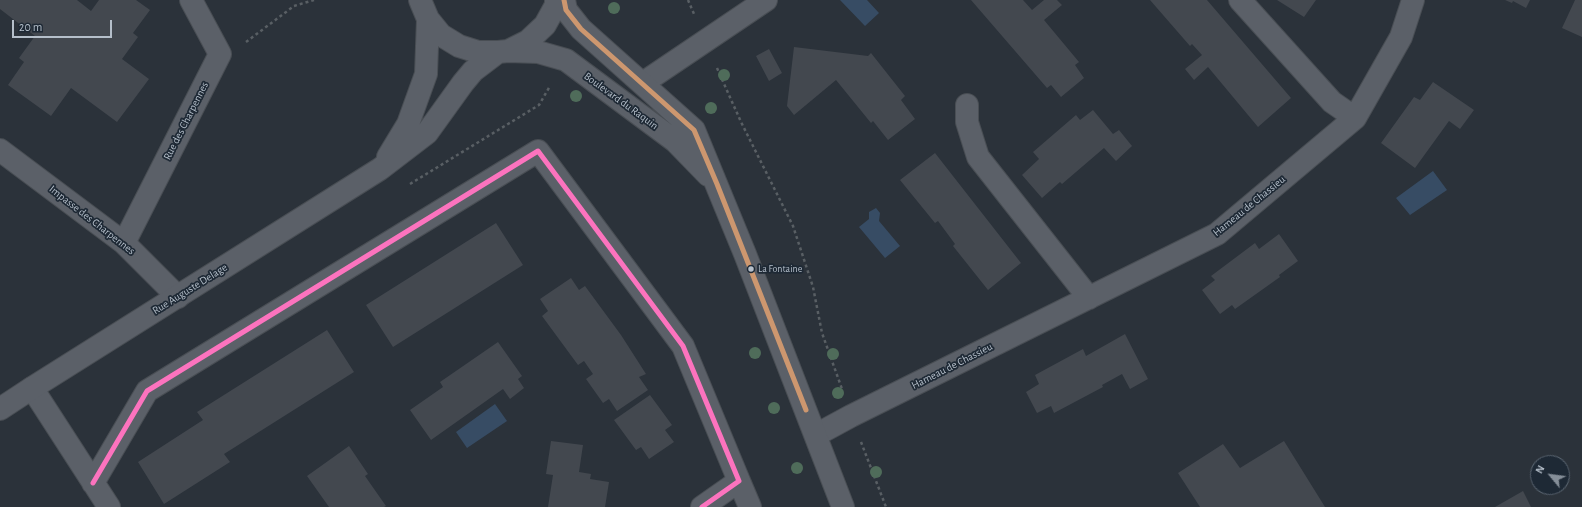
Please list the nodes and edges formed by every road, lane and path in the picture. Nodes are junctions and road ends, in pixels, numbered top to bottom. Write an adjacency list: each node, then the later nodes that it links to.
1 (191, 0): 10 (street)
2 (314, 0): 10 (path)
3 (556, 0): 9 (street)
4 (564, 0): 12 (street, Boulevard du Raquin)
5 (766, 0): 12 (street)
6 (1240, 0): 14 (street)
7 (1413, 0): 14 (street, Hameau de Chassieu)
8 (424, 10): 9 (street, Boulevard du Raquin); 16 (street, Rue Auguste Delage)
9 (503, 52): 16 (street, Rue Auguste Delage); 17 (street, Boulevard du Raquin)
10 (220, 54): 18 (street, Rue des Charpennes)
11 (716, 66): 23 (path)
12 (643, 84): 17 (street, Boulevard du Raquin)
13 (967, 105): 20 (street)
14 (1355, 118): 20 (street, Hameau de Chassieu)
15 (0, 150): 18 (street, Impasse des Charpennes)
16 (380, 170): 19 (street, Rue Auguste Delage)
17 (717, 184): 24 (street, Boulevard du Raquin)
18 (124, 243): 19 (street, Impasse des Charpennes)
19 (178, 297): 21 (street, Rue Auguste Delage)
20 (1089, 298): 23 (street, Hameau de Chassieu)
21 (32, 388): 22 (street, Rue Auguste Delage); 26 (street)
22 (0, 409)
23 (851, 416): 24 (street, Hameau de Chassieu); 31 (path)
24 (816, 435): 30 (street, Boulevard du Raquin)
25 (739, 481): 26 (street); 28 (street); 29 (street)
26 (93, 483): 27 (street)
27 (109, 507)
28 (702, 507)
29 (750, 507)
30 (843, 507)
31 (886, 507)

